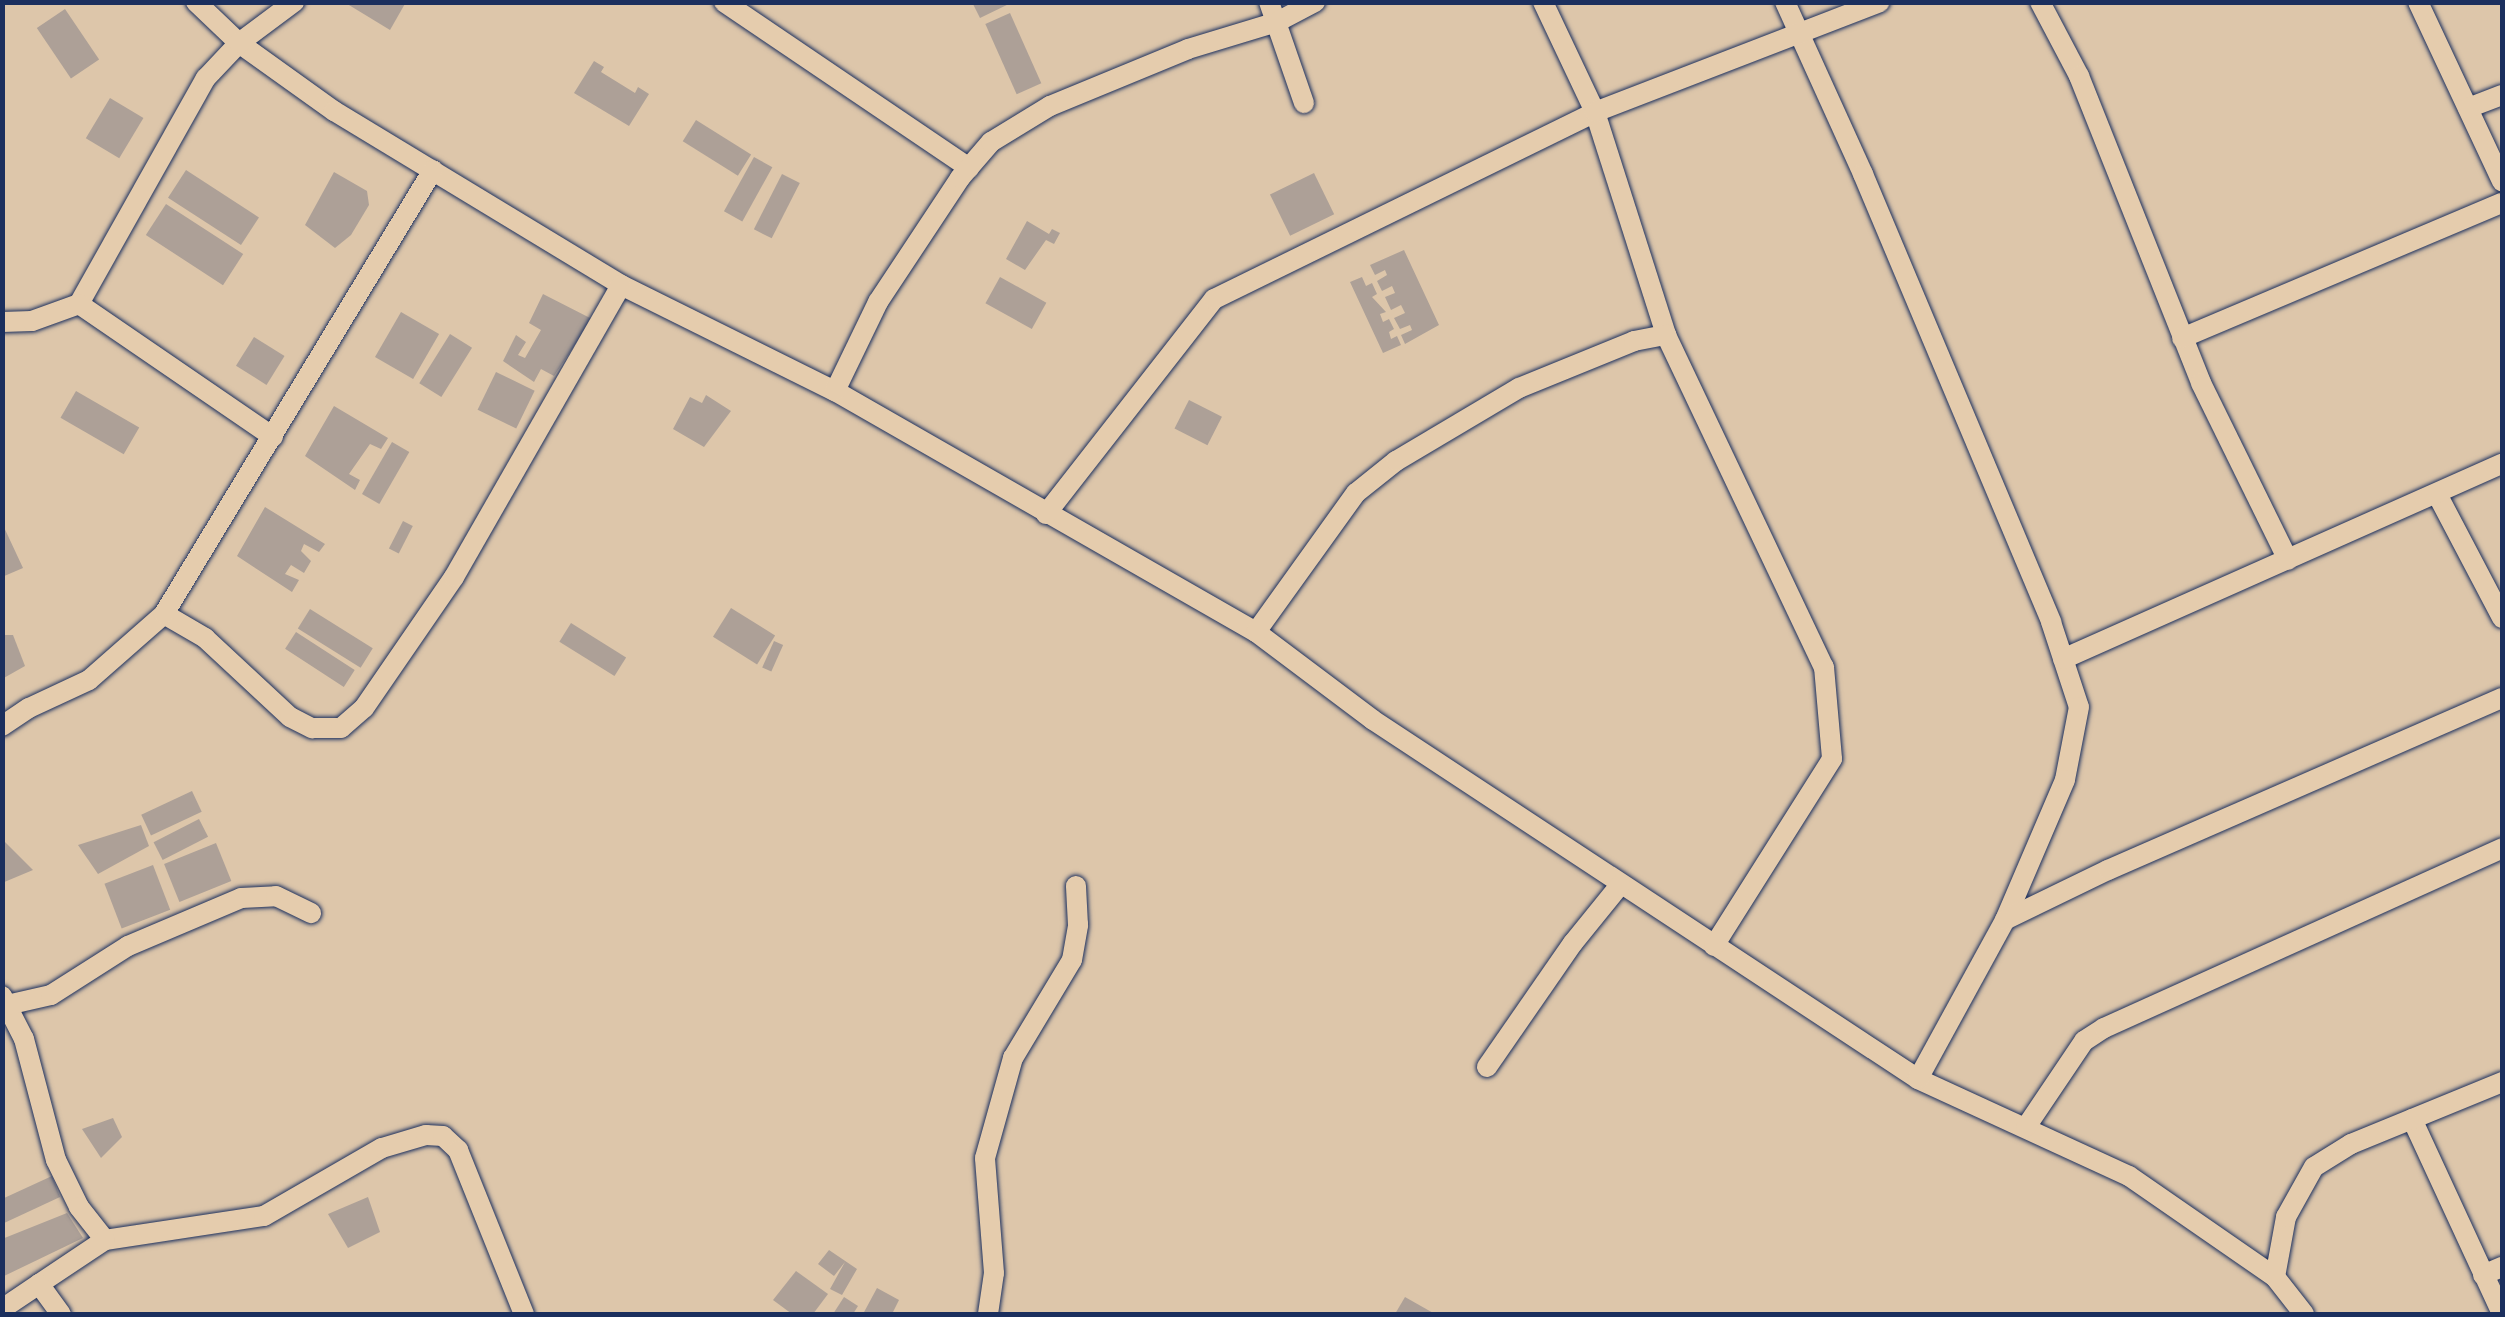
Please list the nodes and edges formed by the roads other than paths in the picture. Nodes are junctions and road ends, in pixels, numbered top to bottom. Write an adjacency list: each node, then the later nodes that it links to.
1 (196, 2): 12 (street)
2 (294, 2): 12 (street)
3 (724, 2): 17 (street)
4 (1315, 2): 10 (street)
5 (1543, 2): 16 (street)
6 (1785, 2): 11 (street)
7 (1880, 2): 11 (street)
8 (2040, 2): 25 (street)
9 (2418, 2): 15 (street)
10 (1273, 12): 14 (street); 17 (street)
11 (1799, 34): 16 (street); 35 (street)
12 (239, 43): 18 (street); 22 (street)
13 (2502, 95): 15 (street)
14 (1304, 103)
15 (2468, 108): 19 (street)
16 (1595, 112): 24 (street); 30 (street)
17 (969, 168): 26 (street)
18 (433, 170): 21 (street); 27 (street)
19 (2502, 182)
20 (2502, 203): 25 (street)
21 (621, 285): 26 (street); 32 (street)
22 (80, 304): 23 (street); 27 (street)
23 (2, 322)
24 (1666, 335): 34 (street); 43 (street)
25 (2182, 338): 31 (street)
26 (835, 391): 30 (street)
27 (273, 437): 32 (street)
28 (2502, 464): 29 (street)
29 (2437, 494): 31 (street); 33 (street)
30 (1046, 514): 34 (street)
31 (2288, 560): 35 (street)
32 (164, 614): 37 (street)
33 (2502, 618)
34 (1256, 632): 39 (street)
35 (2063, 659): 42 (street)
36 (2502, 698): 42 (street)
37 (2, 726)
38 (2502, 848): 49 (street)
39 (1620, 885): 43 (street); 45 (street)
40 (1076, 886): 57 (street)
41 (311, 913): 44 (street)
42 (2005, 920): 46 (street)
43 (1714, 946): 46 (street)
44 (5, 1000): 50 (street)
45 (1487, 1068)
46 (1918, 1079): 49 (street)
47 (2502, 1082): 48 (street)
48 (2412, 1120): 51 (street); 52 (street)
49 (2026, 1127): 52 (street)
50 (105, 1240): 53 (street); 56 (street)
51 (2493, 1271): 59 (street)
52 (2275, 1277): 58 (street)
53 (39, 1284): 54 (street); 55 (street)
54 (2, 1309)
55 (61, 1314)
56 (524, 1314)
57 (988, 1314)
58 (2304, 1314)
59 (2502, 1314)

